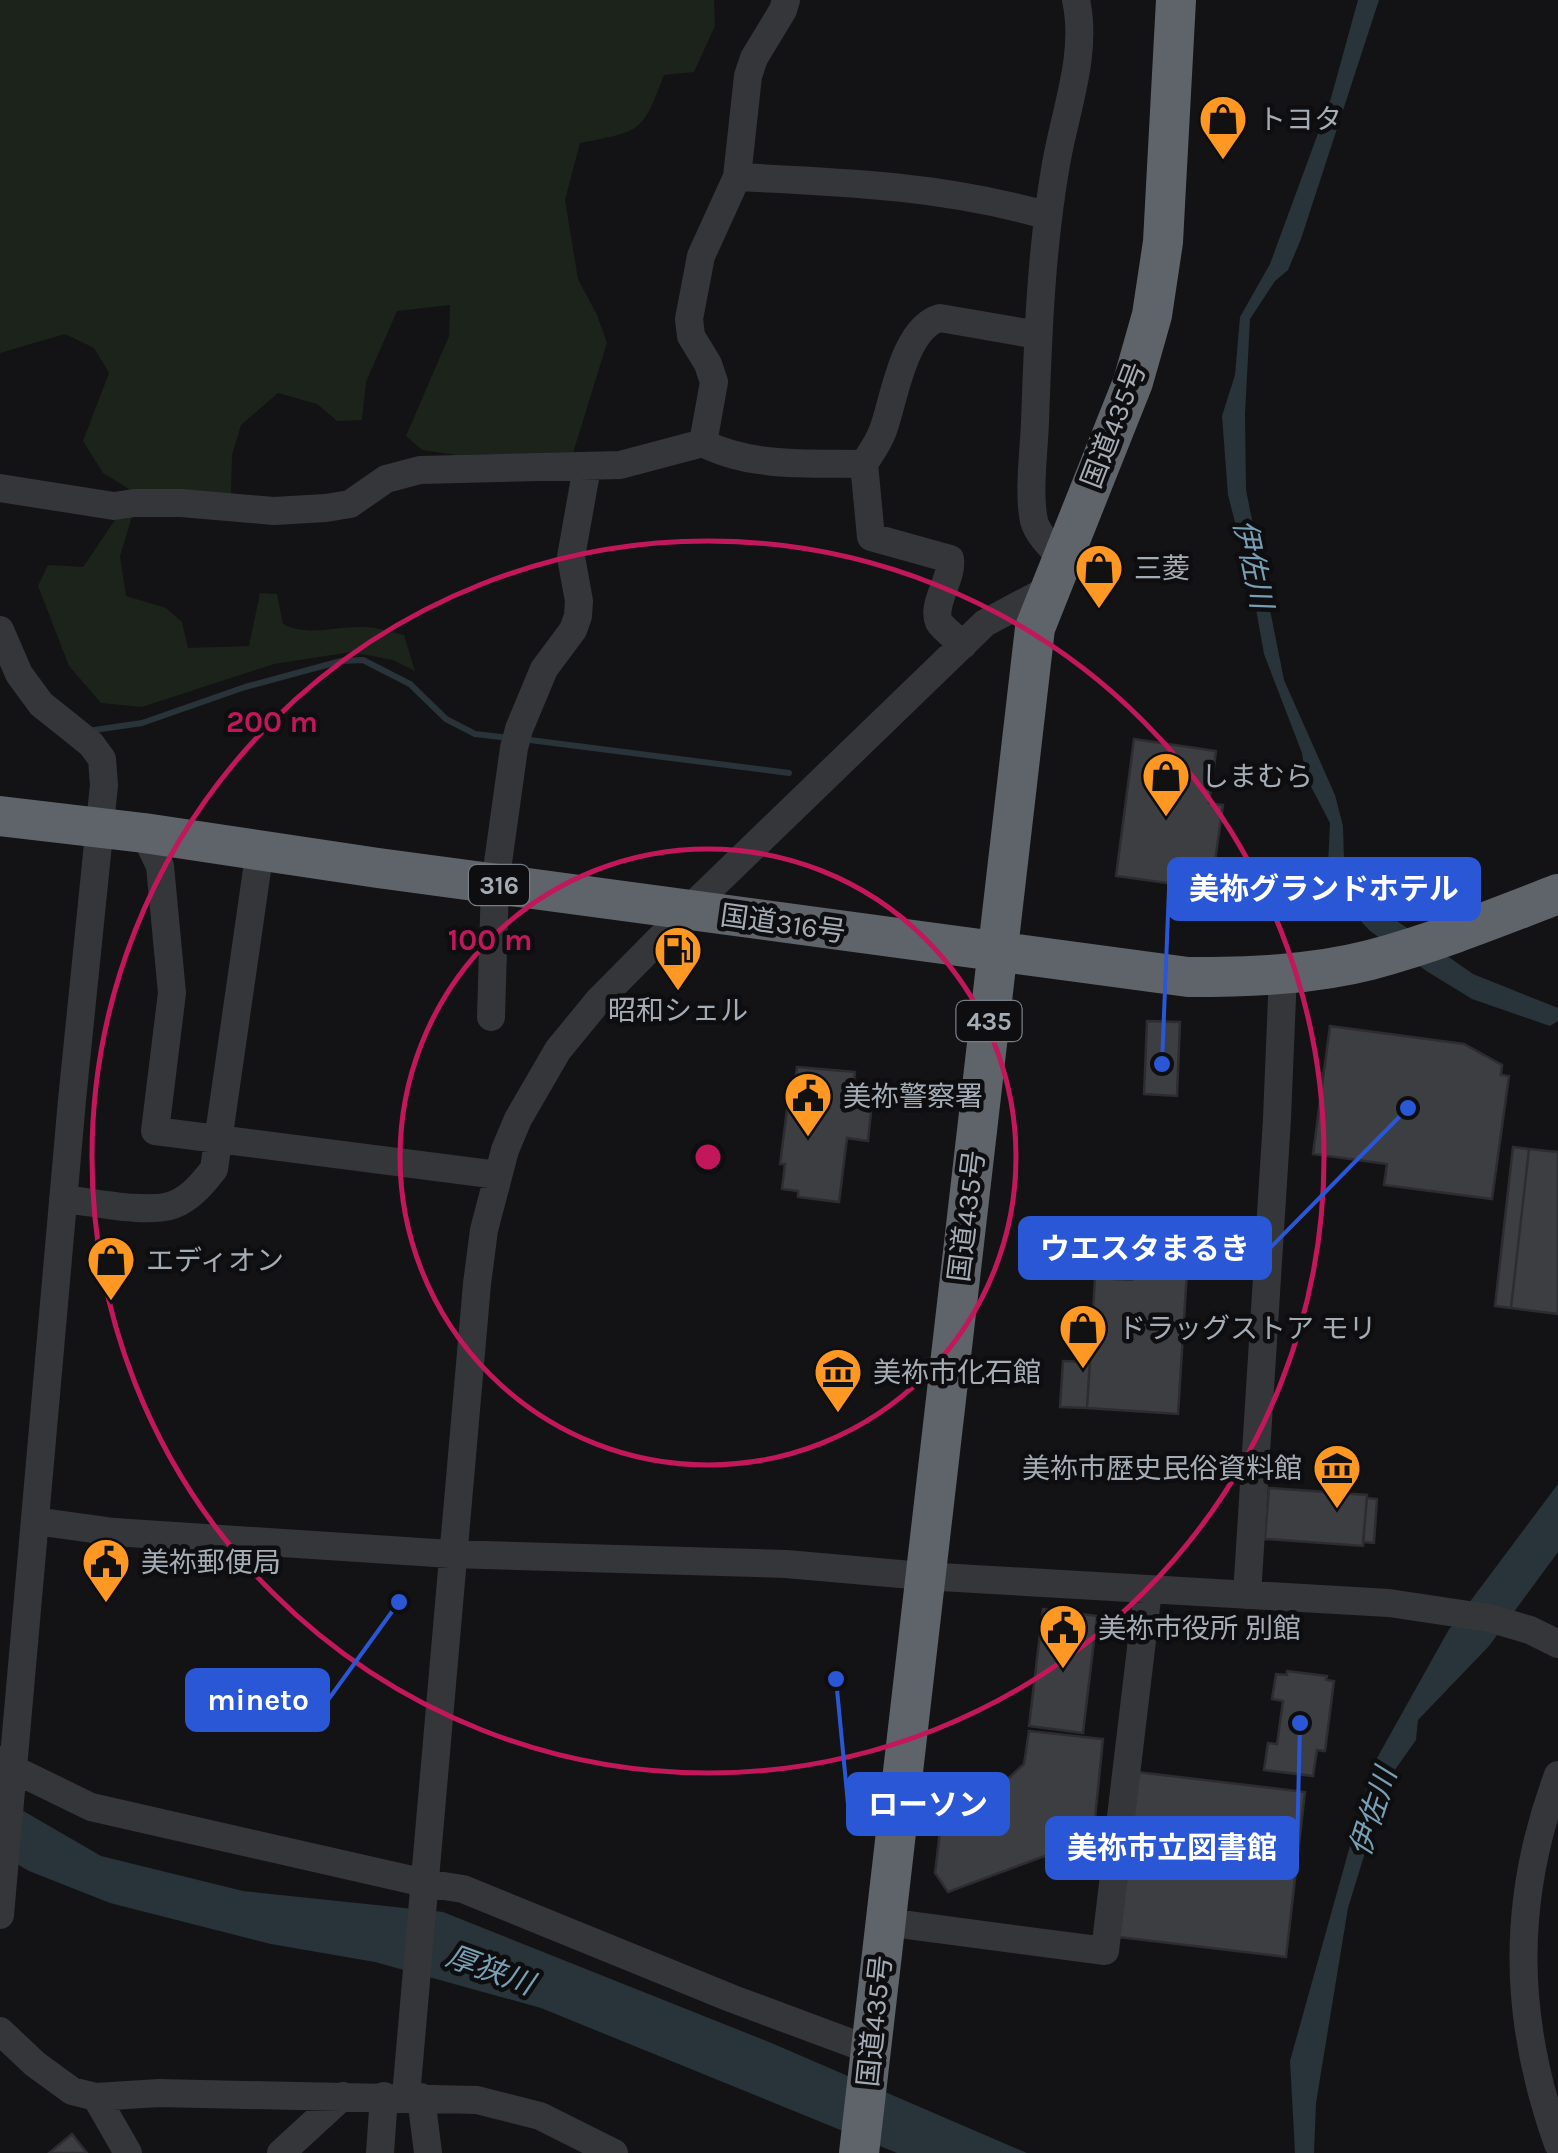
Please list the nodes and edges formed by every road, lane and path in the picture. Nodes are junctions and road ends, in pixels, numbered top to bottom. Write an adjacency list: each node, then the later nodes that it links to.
1 (786, 0): 4 (street)
2 (1076, 0): 5 (street)
3 (1176, 0): 11 (highway, 国道435号 / 435)
4 (737, 177): 5 (street); 7 (street)
5 (1048, 216): 6 (street)
6 (1038, 335): 8 (street); 11 (street)
7 (703, 442): 8 (street); 9 (street)
8 (864, 464): 13 (street)
9 (587, 466): 10 (street); 18 (street)
10 (0, 488)
11 (1055, 573): 13 (street); 21 (highway, 国道435号 / 435)
12 (0, 630): 15 (street)
13 (962, 645): 20 (street)
14 (0, 816): 15 (highway, 国道316号 / 316)
15 (102, 828): 16 (highway, 国道316号 / 316); 26 (street)
16 (144, 833): 17 (highway, 国道316号 / 316); 24 (street)
17 (260, 849): 18 (highway, 国道316号 / 316); 24 (street)
18 (495, 884): 20 (highway, 国道316号 / 316); 23 (street)
19 (1558, 894): 22 (highway, 国道316号 / 316)
20 (688, 910): 21 (highway, 国道316号 / 316); 25 (street)
21 (997, 952): 22 (highway, 国道316号 / 316); 29 (highway, 国道435号 / 435)
22 (1283, 973): 31 (street)
23 (492, 1017)
24 (220, 1139): 25 (street); 26 (street)
25 (498, 1174): 28 (street)
26 (63, 1199): 27 (street)
27 (35, 1521): 28 (street); 33 (street)
28 (451, 1554): 29 (street); 35 (street)
29 (923, 1576): 30 (street); 40 (highway, 国道435号 / 435)
30 (1148, 1590): 31 (street); 38 (street)
31 (1247, 1595): 32 (street)
32 (1558, 1644)
33 (7, 1760): 35 (street); 36 (street)
34 (1558, 1775): 44 (street)
35 (424, 1889): 40 (street); 42 (street)
36 (1, 1906): 37 (street)
37 (0, 1915)
38 (908, 1924)
39 (0, 2030): 43 (street)
40 (870, 2055): 50 (highway, 国道435号 / 435)
41 (343, 2096): 42 (street); 43 (street); 47 (street)
42 (404, 2096): 45 (street); 48 (street); 49 (street)
43 (96, 2097): 46 (street)
44 (1558, 2144)
45 (609, 2152)
46 (128, 2153)
47 (280, 2153)
48 (380, 2153)
49 (428, 2153)
50 (859, 2153)

